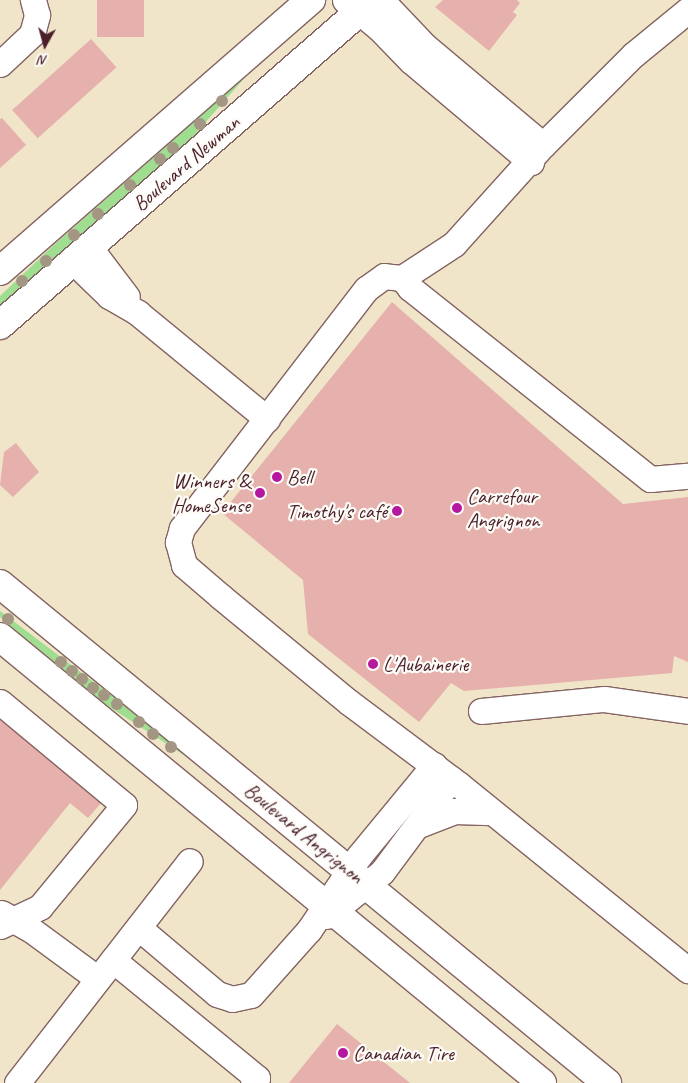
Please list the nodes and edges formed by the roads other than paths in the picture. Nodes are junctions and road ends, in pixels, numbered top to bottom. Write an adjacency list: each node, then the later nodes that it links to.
1 (33, 0): 5 (street)
2 (311, 0): 8 (main road, Boulevard Newman)
3 (364, 3): 6 (street); 7 (main road, Boulevard Newman)
4 (684, 20): 6 (street)
5 (0, 64)
6 (537, 153): 9 (street)
7 (82, 255): 10 (main road, Boulevard Newman); 11 (street)
8 (0, 271)
9 (402, 278): 11 (street); 12 (street)
10 (0, 325)
11 (267, 419): 18 (street)
12 (688, 476)
13 (0, 584): 22 (main road, Boulevard Angrignon)
14 (0, 637): 23 (main road, Boulevard Angrignon)
15 (0, 702): 24 (street)
16 (482, 711): 17 (street)
17 (688, 711)
18 (443, 772): 19 (street); 20 (street); 22 (street)
19 (492, 812): 20 (street); 27 (street)
20 (420, 824): 22 (street)
21 (190, 861): 25 (street)
22 (358, 878): 23 (street); 31 (main road, Boulevard Angrignon)
23 (330, 907): 25 (street); 28 (main road, Boulevard Angrignon)
24 (4, 919): 26 (street)
25 (140, 928): 26 (street)
26 (105, 970): 29 (street); 30 (street)
27 (688, 970)
28 (538, 1082)
29 (17, 1083)
30 (253, 1083)
31 (607, 1083)

